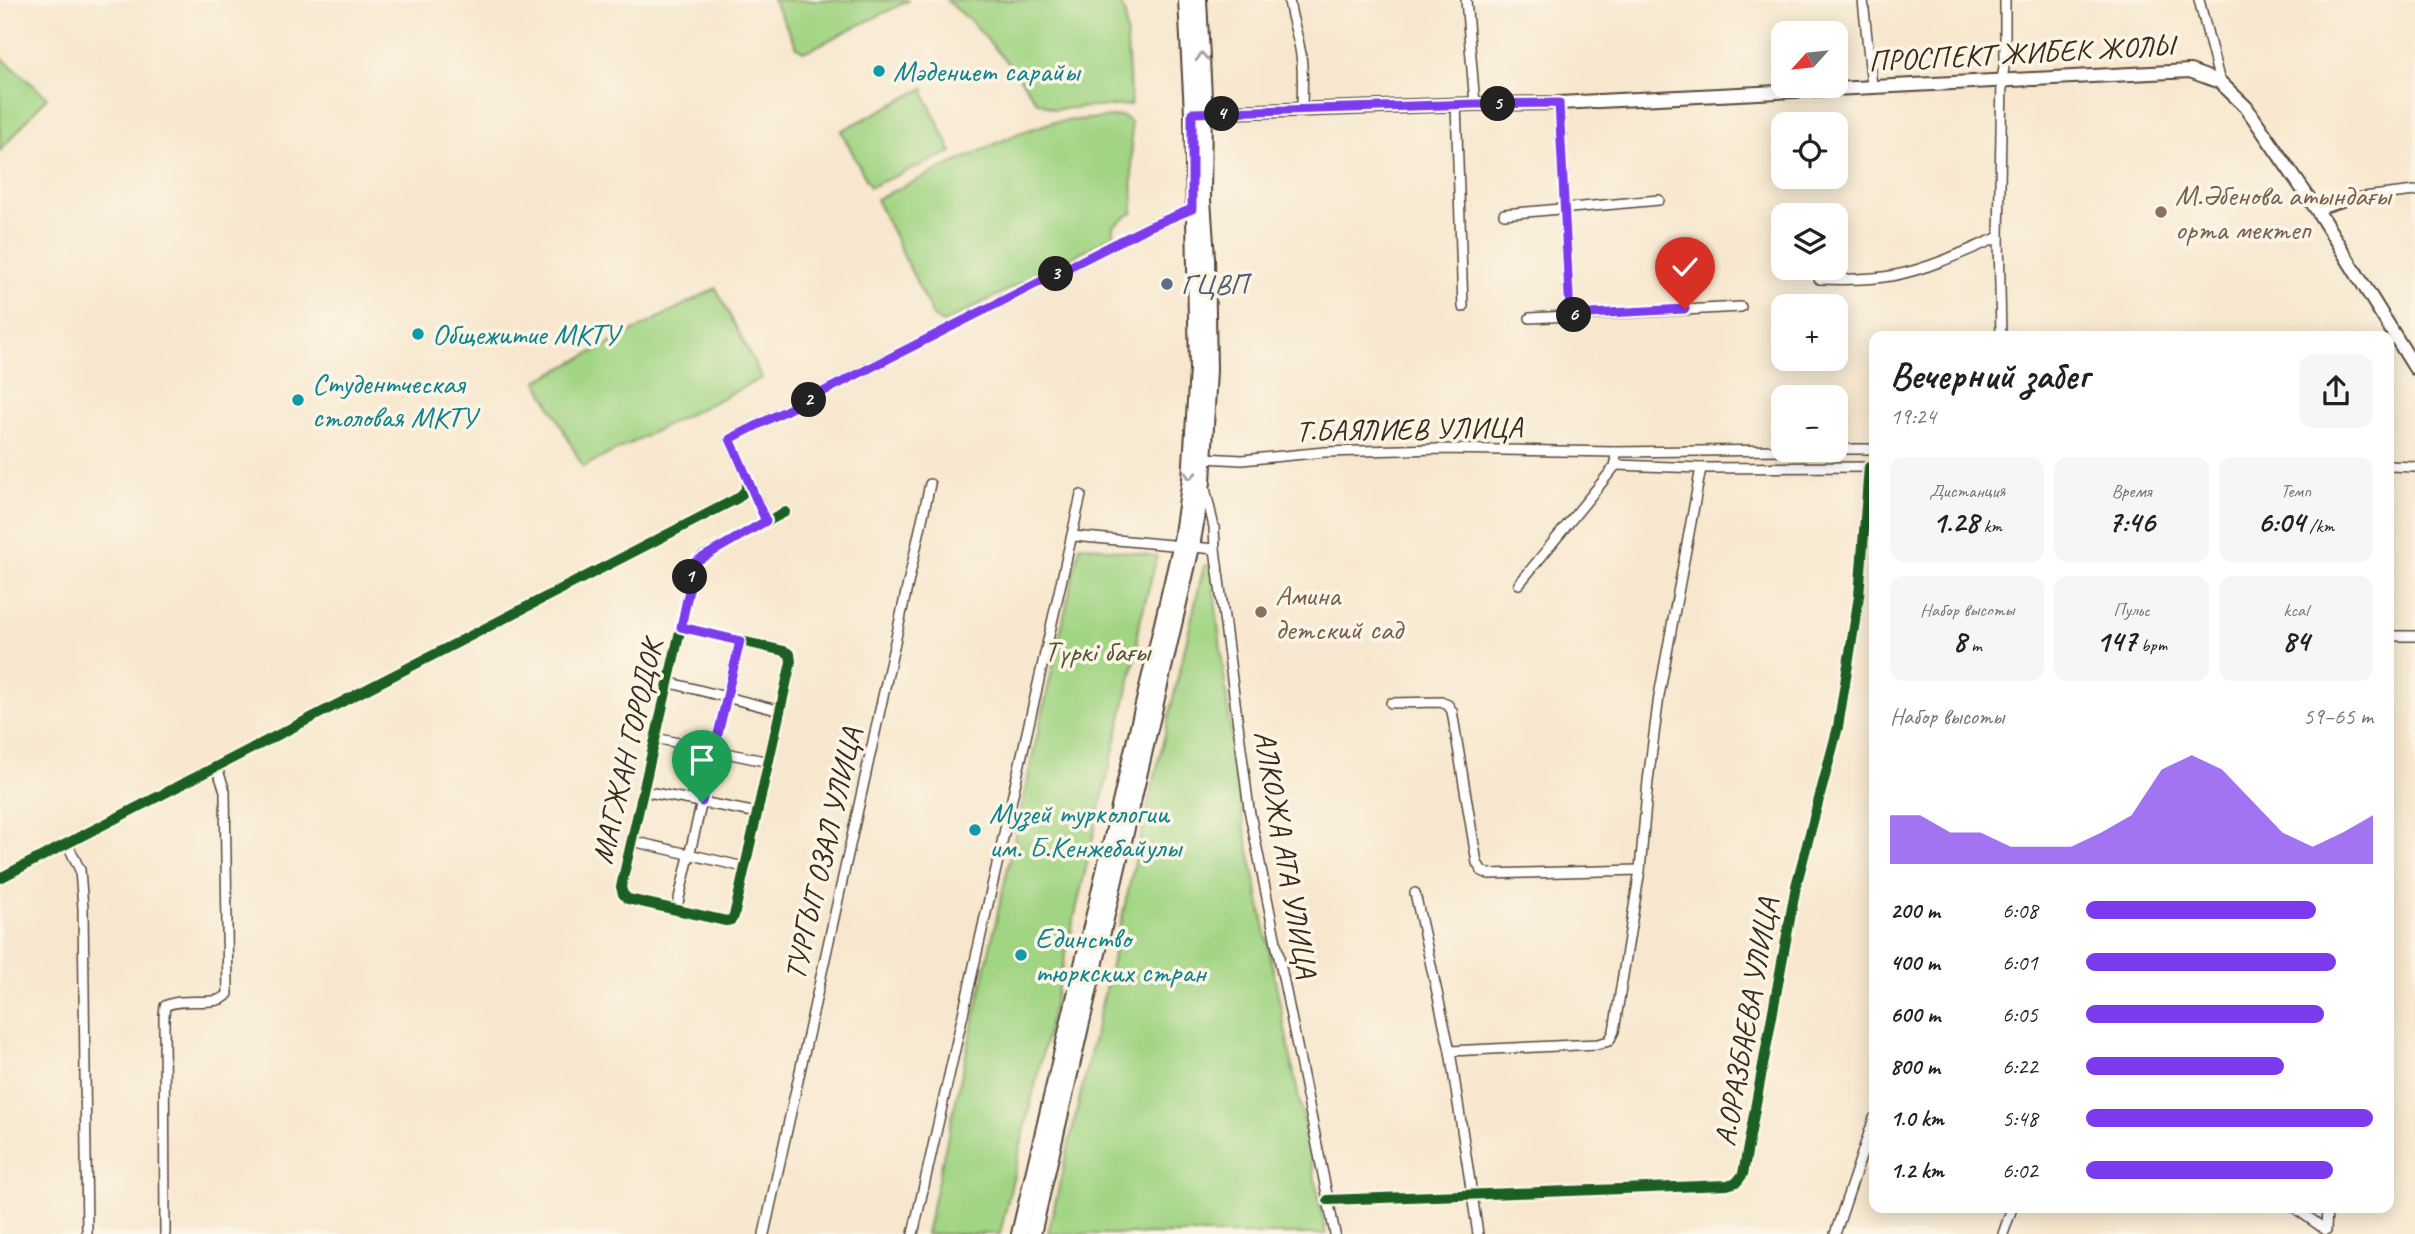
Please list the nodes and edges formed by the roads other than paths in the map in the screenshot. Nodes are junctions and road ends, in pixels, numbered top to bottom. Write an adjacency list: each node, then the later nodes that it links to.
1 (1186, 0): 15 (main road)
2 (1199, 0): 15 (main road, one-way to 2)
3 (1289, 0): 14 (street)
4 (1466, 0): 13 (street)
5 (1863, 0): 10 (street)
6 (2005, 0): 8 (street)
7 (2199, 0): 9 (street)
8 (2002, 80): 9 (main road, ПРОСПЕКТ ЖИБЕК ЖОЛЫ); 10 (main road, ПРОСПЕКТ ЖИБЕК ЖОЛЫ); 22 (street)
9 (2220, 82): 20 (main road, ПРОСПЕКТ ЖИБЕК ЖОЛЫ)
10 (1872, 86): 11 (main road, ПРОСПЕКТ ЖИБЕК ЖОЛЫ)
11 (1559, 103): 13 (main road, ПРОСПЕКТ ЖИБЕК ЖОЛЫ); 19 (street)
12 (1455, 104): 13 (main road, ПРОСПЕКТ ЖИБЕК ЖОЛЫ); 14 (main road, ПРОСПЕКТ ЖИБЕК ЖОЛЫ); 24 (street)
13 (1475, 104)
14 (1302, 111): 15 (main road, ПРОСПЕКТ ЖИБЕК ЖОЛЫ)
15 (1198, 113): 18 (main road); 36 (main road)
16 (2415, 191): 20 (street)
17 (1658, 200): 19 (street)
18 (1192, 209): 42 (street); 50 (main road, one-way to 50)
19 (1564, 209): 21 (street); 26 (street)
20 (2317, 210): 29 (main road, ПРОСПЕКТ ЖИБЕК ЖОЛЫ)
21 (1504, 214)
22 (1999, 236): 23 (street); 28 (street)
23 (1848, 280)
24 (1464, 307)
25 (1741, 307): 26 (street)
26 (1570, 315): 27 (street)
27 (1530, 318)
28 (2001, 331)
29 (2392, 331)
30 (2394, 334): 31 (main road, ПРОСПЕКТ ЖИБЕК ЖОЛЫ)
31 (2415, 368)
32 (1848, 449): 33 (street)
33 (1869, 449)
34 (1771, 450): 35 (street, Т.БАЯЛИЕВ УЛИЦА)
35 (1615, 452): 36 (street, Т.БАЯЛИЕВ УЛИЦА); 37 (street)
36 (1205, 458): 43 (main road)
37 (1616, 465): 41 (street); 52 (street)
38 (2394, 466): 40 (street)
39 (1869, 467): 41 (street)
40 (2415, 467)
41 (1701, 468): 72 (street)
42 (748, 479): 48 (street); 64 (street)
43 (1203, 482): 50 (main road); 51 (street, АЛКОЖА АТА УЛИЦА)
44 (930, 484): 86 (street, ТУРГЫТ ОЗАЛ УЛИЦА)
45 (1082, 495): 49 (street)
46 (1869, 497): 78 (street, А.ОРАЗБАЕВА УЛИЦА)
47 (785, 512): 48 (street, МАГЖАН ГОРОДОК)
48 (766, 521): 53 (street, МАГЖАН ГОРОДОК)
49 (1073, 536): 50 (street); 87 (street)
50 (1186, 547): 51 (street); 88 (main road); 89 (main road)
51 (1215, 549): 79 (street, АЛКОЖА АТА УЛИЦА)
52 (1519, 584)
53 (681, 627): 56 (street, МАГЖАН ГОРОДОК); 57 (street, МАГЖАН ГОРОДОК)
54 (2394, 636): 55 (street)
55 (2415, 636)
56 (740, 641): 58 (street); 60 (street, МАГЖАН ГОРОДОК)
57 (667, 682): 58 (street, МАГЖАН ГОРОДОК); 61 (street, МАГЖАН ГОРОДОК)
58 (727, 697): 60 (street, МАГЖАН ГОРОДОК); 62 (street)
59 (1391, 703): 72 (street)
60 (781, 711): 63 (street, МАГЖАН ГОРОДОК)
61 (655, 737): 62 (street, МАГЖАН ГОРОДОК); 65 (street, МАГЖАН ГОРОДОК)
62 (714, 749): 63 (street, МАГЖАН ГОРОДОК); 66 (street)
63 (769, 762): 67 (street, МАГЖАН ГОРОДОК)
64 (217, 768): 69 (street); 85 (street)
65 (643, 791): 66 (street, МАГЖАН ГОРОДОК); 68 (street, МАГЖАН ГОРОДОК)
66 (702, 802): 67 (street, МАГЖАН ГОРОДОК); 70 (street)
67 (758, 813): 71 (street, МАГЖАН ГОРОДОК)
68 (632, 841): 70 (street, МАГЖАН ГОРОДОК); 75 (street, МАГЖАН ГОРОДОК)
69 (67, 843): 73 (street); 84 (street)
70 (689, 854): 71 (street, МАГЖАН ГОРОДОК); 75 (street)
71 (744, 867): 75 (street, МАГЖАН ГОРОДОК)
72 (1640, 870): 76 (street)
73 (0, 878)
74 (1415, 893): 76 (street)
75 (676, 911)
76 (1450, 1051): 78 (street)
77 (1869, 1133): 92 (street)
78 (1471, 1193): 79 (street, А.ОРАЗБАЕВА УЛИЦА); 91 (street)
79 (1328, 1200): 90 (street, АЛКОЖА АТА УЛИЦА)
80 (2009, 1213): 93 (street)
81 (2302, 1213): 83 (street)
82 (2327, 1213): 83 (street)
83 (2329, 1232)
84 (87, 1234)
85 (165, 1234)
86 (764, 1234)
87 (913, 1234)
88 (1019, 1234)
89 (1033, 1234)
90 (1335, 1234)
91 (1478, 1234)
92 (1835, 1234)
93 (2003, 1234)

